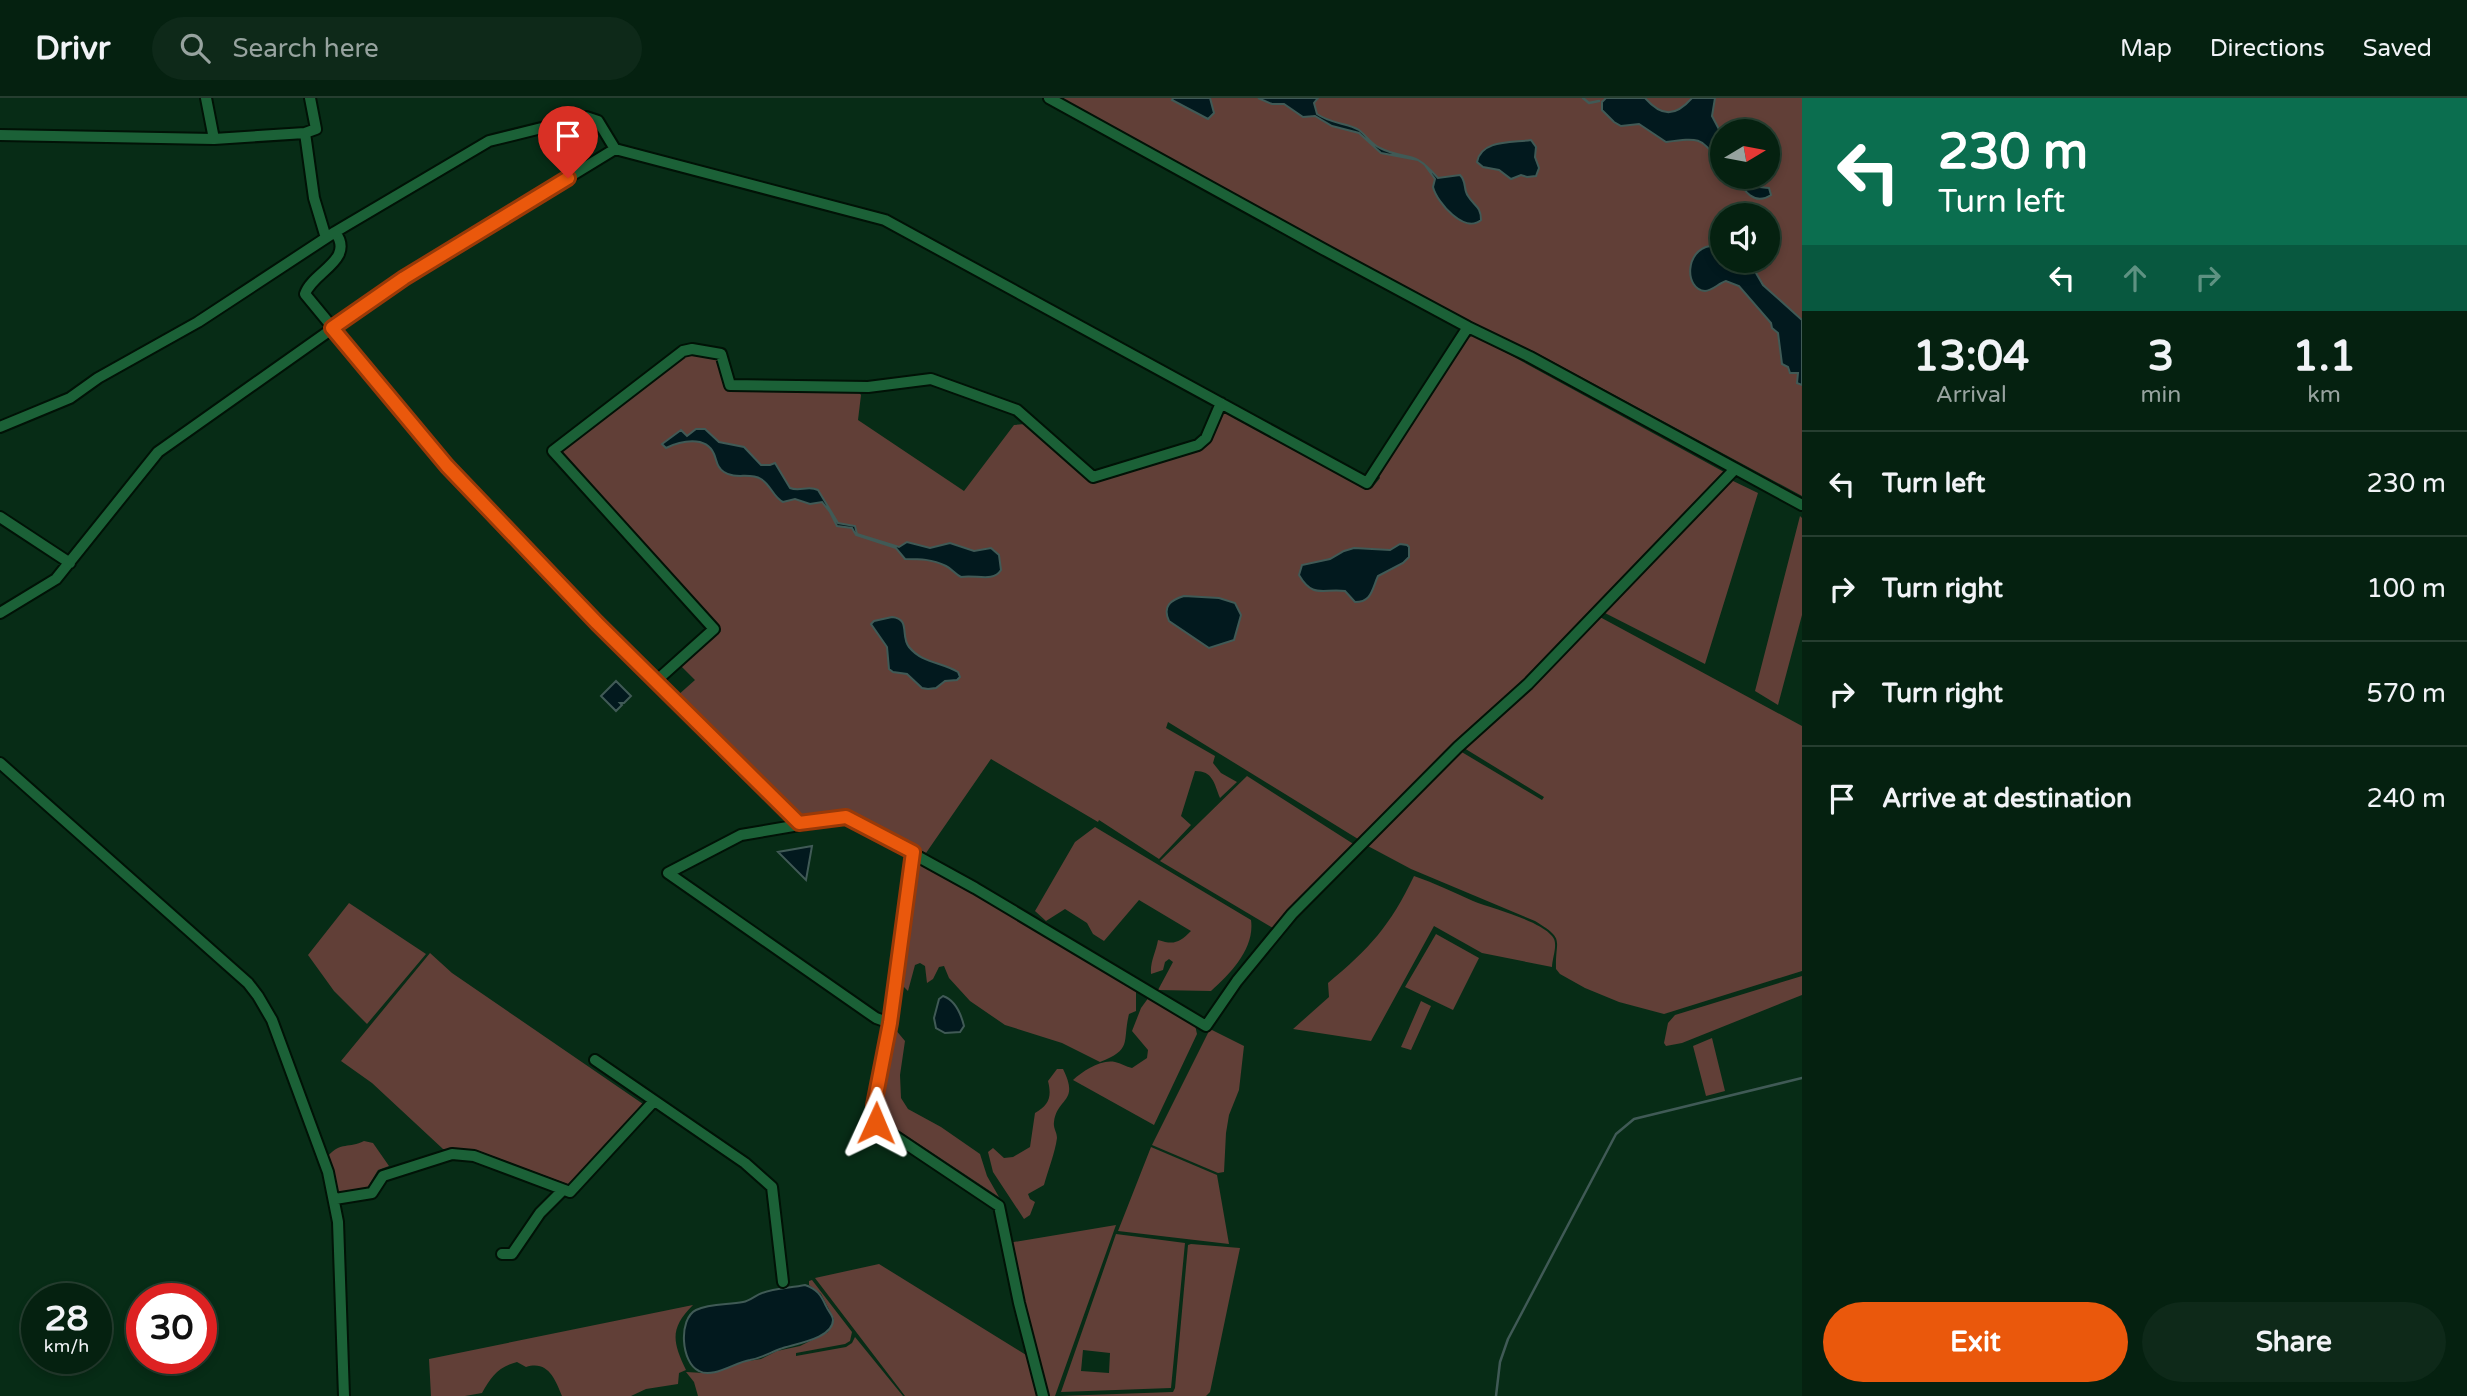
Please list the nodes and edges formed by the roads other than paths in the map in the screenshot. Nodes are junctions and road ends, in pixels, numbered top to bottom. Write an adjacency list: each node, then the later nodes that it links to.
1 (206, 98): 6 (street)
2 (310, 98): 4 (street)
3 (1049, 98): 9 (street)
4 (305, 133): 6 (street); 8 (street)
5 (0, 135): 6 (street)
6 (214, 139)
7 (615, 149): 8 (street); 10 (street); 11 (street)
8 (331, 235): 10 (street); 12 (street)
9 (1468, 327): 11 (street); 13 (street)
10 (332, 328): 16 (street); 18 (street)
11 (1221, 403): 18 (street)
12 (0, 427)
13 (1735, 469): 14 (street); 21 (street)
14 (1802, 505)
15 (0, 517): 16 (street)
16 (70, 563): 17 (street)
17 (0, 613)
18 (656, 681): 20 (street)
19 (0, 763): 26 (street)
20 (799, 823): 21 (street); 22 (street)
21 (913, 852): 22 (street)
22 (890, 1023): 30 (street)
23 (595, 1060): 24 (street)
24 (654, 1101): 25 (street); 28 (street)
25 (563, 1190): 26 (street); 27 (street)
26 (335, 1199): 29 (street)
27 (502, 1254)
28 (783, 1283)
29 (344, 1396)
30 (1043, 1396)

